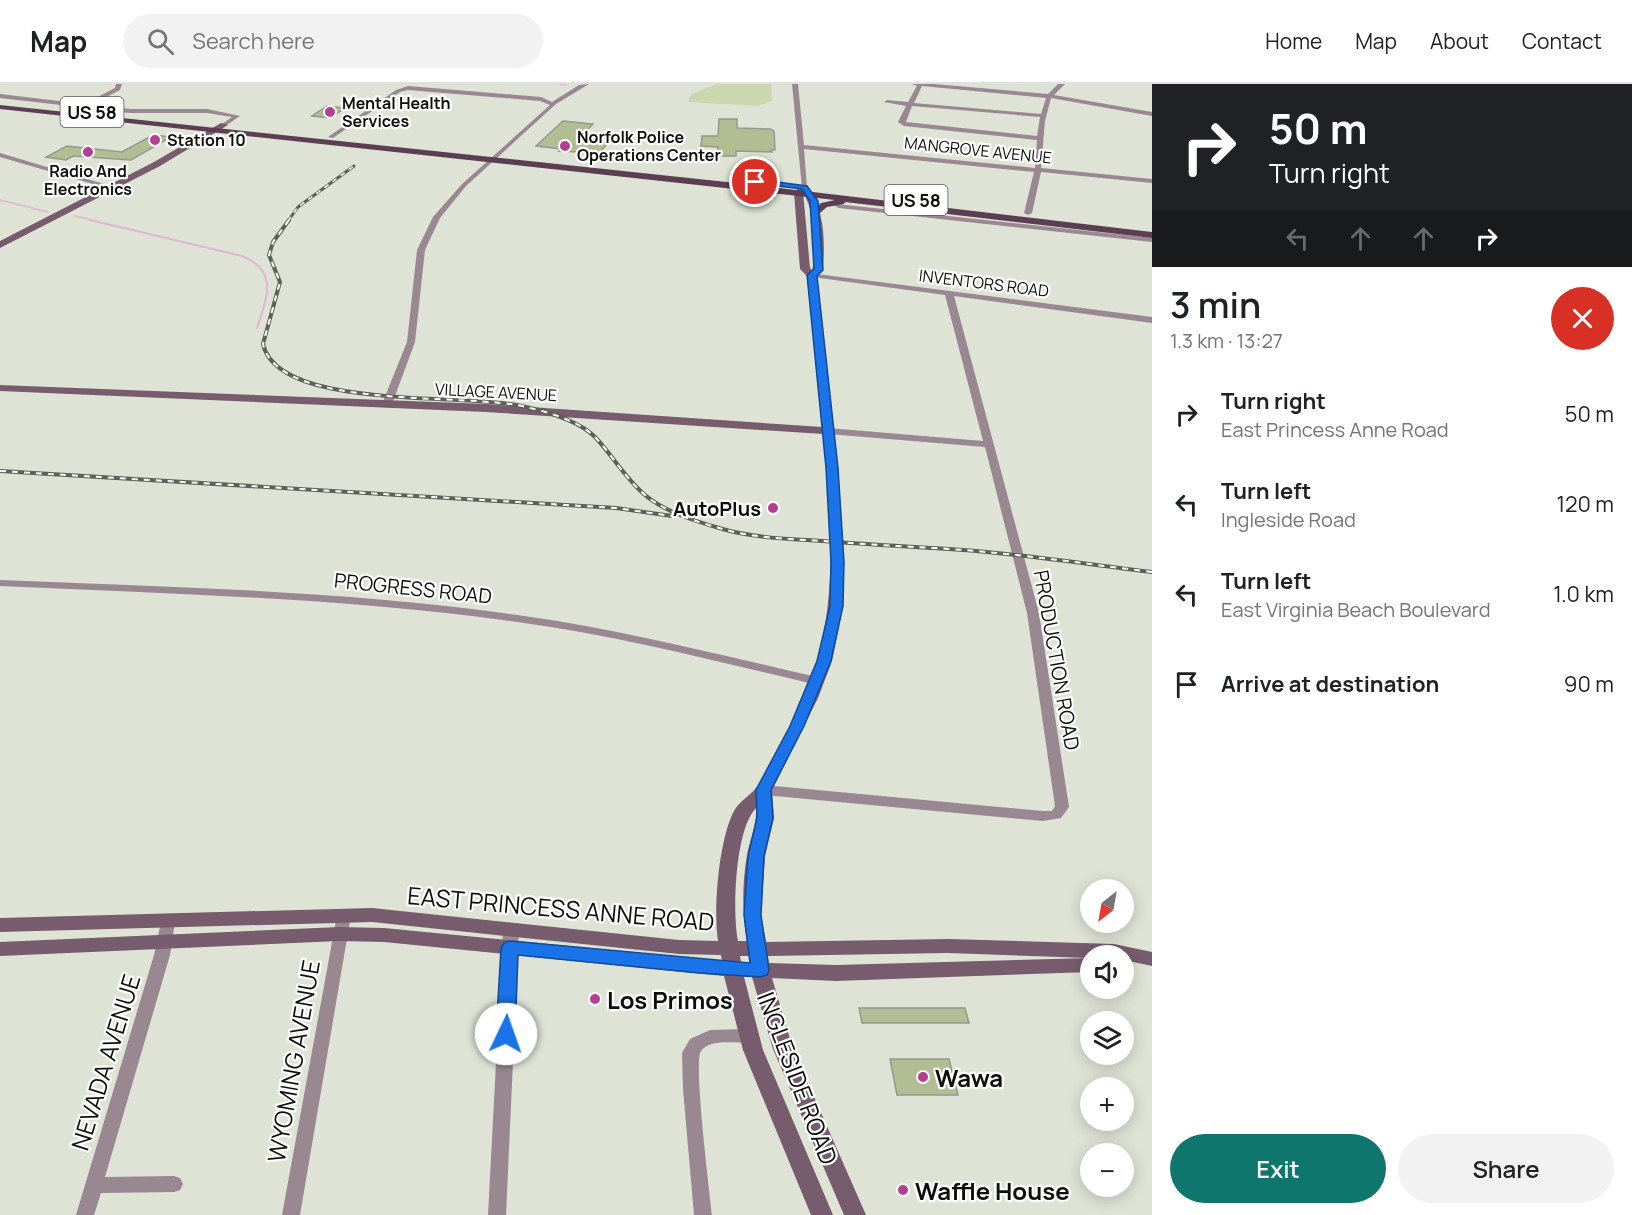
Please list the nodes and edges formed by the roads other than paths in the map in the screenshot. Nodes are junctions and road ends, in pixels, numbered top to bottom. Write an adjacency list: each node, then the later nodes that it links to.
1 (119, 84): 14 (street)
2 (586, 84): 12 (street)
3 (795, 84): 22 (street, INGLESIDE ROAD)
4 (915, 84): 5 (street)
5 (920, 84): 9 (street); 13 (street)
6 (1062, 84): 9 (street)
7 (408, 86): 12 (street); 20 (street)
8 (0, 96): 14 (street)
9 (1050, 96): 16 (street); 17 (street)
10 (0, 102): 18 (main road, US 58)
11 (887, 102): 13 (street)
12 (554, 104): 24 (street)
13 (910, 104): 17 (street); 21 (street)
14 (83, 106): 19 (street)
15 (0, 107): 18 (main road, US 58)
16 (1152, 114)
17 (1044, 116): 21 (street)
18 (181, 123): 19 (main road, US 58)
19 (220, 127): 20 (main road, US 58); 24 (main road, US 58); 27 (street)
20 (331, 137): 24 (main road, US 58)
21 (1039, 138): 25 (street)
22 (802, 147): 25 (street, MANGROVE AVENUE); 28 (street, INGLESIDE ROAD)
23 (0, 155): 27 (street)
24 (496, 158): 28 (main road, US 58); 44 (street)
25 (1038, 170): 26 (street, MANGROVE AVENUE); 32 (street)
26 (1152, 181)
27 (112, 188): 39 (street)
28 (804, 192): 29 (main road, US 58); 32 (main road, US 58); 33 (street, INGLESIDE ROAD); 40 (street, INGLESIDE ROAD)
29 (855, 200): 31 (main road, US 58); 33 (main road)
30 (839, 206): 34 (street)
31 (944, 210): 32 (main road); 34 (main road, US 58)
32 (1028, 213): 35 (main road); 36 (main road, US 58)
33 (815, 214): 40 (street, INGLESIDE ROAD)
34 (1012, 221): 35 (main road, US 58); 38 (street)
35 (1047, 222): 37 (main road, US 58)
36 (1152, 228)
37 (1152, 234)
38 (1152, 240)
39 (0, 245)
40 (812, 275): 41 (street, INVENTORS ROAD); 45 (street, INGLESIDE ROAD)
41 (949, 294): 42 (street, INVENTORS ROAD); 46 (street, PRODUCTION ROAD)
42 (1152, 320)
43 (0, 388): 44 (street, VILLAGE AVENUE)
44 (387, 404): 45 (street, VILLAGE AVENUE)
45 (828, 431): 46 (street, VILLAGE AVENUE); 48 (street, INGLESIDE ROAD)
46 (990, 445): 49 (street, PRODUCTION ROAD)
47 (0, 583): 48 (street, PROGRESS ROAD)
48 (816, 681): 49 (street, INGLESIDE ROAD)
49 (764, 790): 57 (street, INGLESIDE ROAD); 58 (street, INGLESIDE ROAD)
50 (344, 915): 51 (street, EAST PRINCESS ANNE ROAD); 53 (street, WYOMING AVENUE); 54 (street, EAST PRINCESS ANNE ROAD)
51 (168, 922): 52 (street, EAST PRINCESS ANNE ROAD); 55 (street, NEVADA AVENUE)
52 (1, 927)
53 (339, 934): 54 (street, EAST PRINCESS ANNE ROAD); 55 (street, EAST PRINCESS ANNE ROAD); 67 (street, WYOMING AVENUE)
54 (510, 939): 58 (street, EAST PRINCESS ANNE ROAD); 68 (street)
55 (165, 942): 56 (street, EAST PRINCESS ANNE ROAD); 65 (street, NEVADA AVENUE)
56 (0, 949)
57 (756, 949): 58 (street, EAST PRINCESS ANNE ROAD); 59 (street, EAST PRINCESS ANNE ROAD); 62 (street, INGLESIDE ROAD)
58 (730, 959): 62 (street, EAST PRINCESS ANNE ROAD); 63 (street, INGLESIDE ROAD)
59 (1152, 959): 60 (street, EAST PRINCESS ANNE ROAD)
60 (1134, 962)
61 (1080, 965): 62 (street, EAST PRINCESS ANNE ROAD)
62 (760, 970): 71 (street, INGLESIDE ROAD)
63 (749, 1036): 69 (street); 70 (street, INGLESIDE ROAD)
64 (174, 1184): 65 (street)
65 (94, 1185): 66 (street, NEVADA AVENUE)
66 (85, 1215)
67 (291, 1215)
68 (497, 1215)
69 (703, 1215)
70 (822, 1215)
71 (855, 1215)

